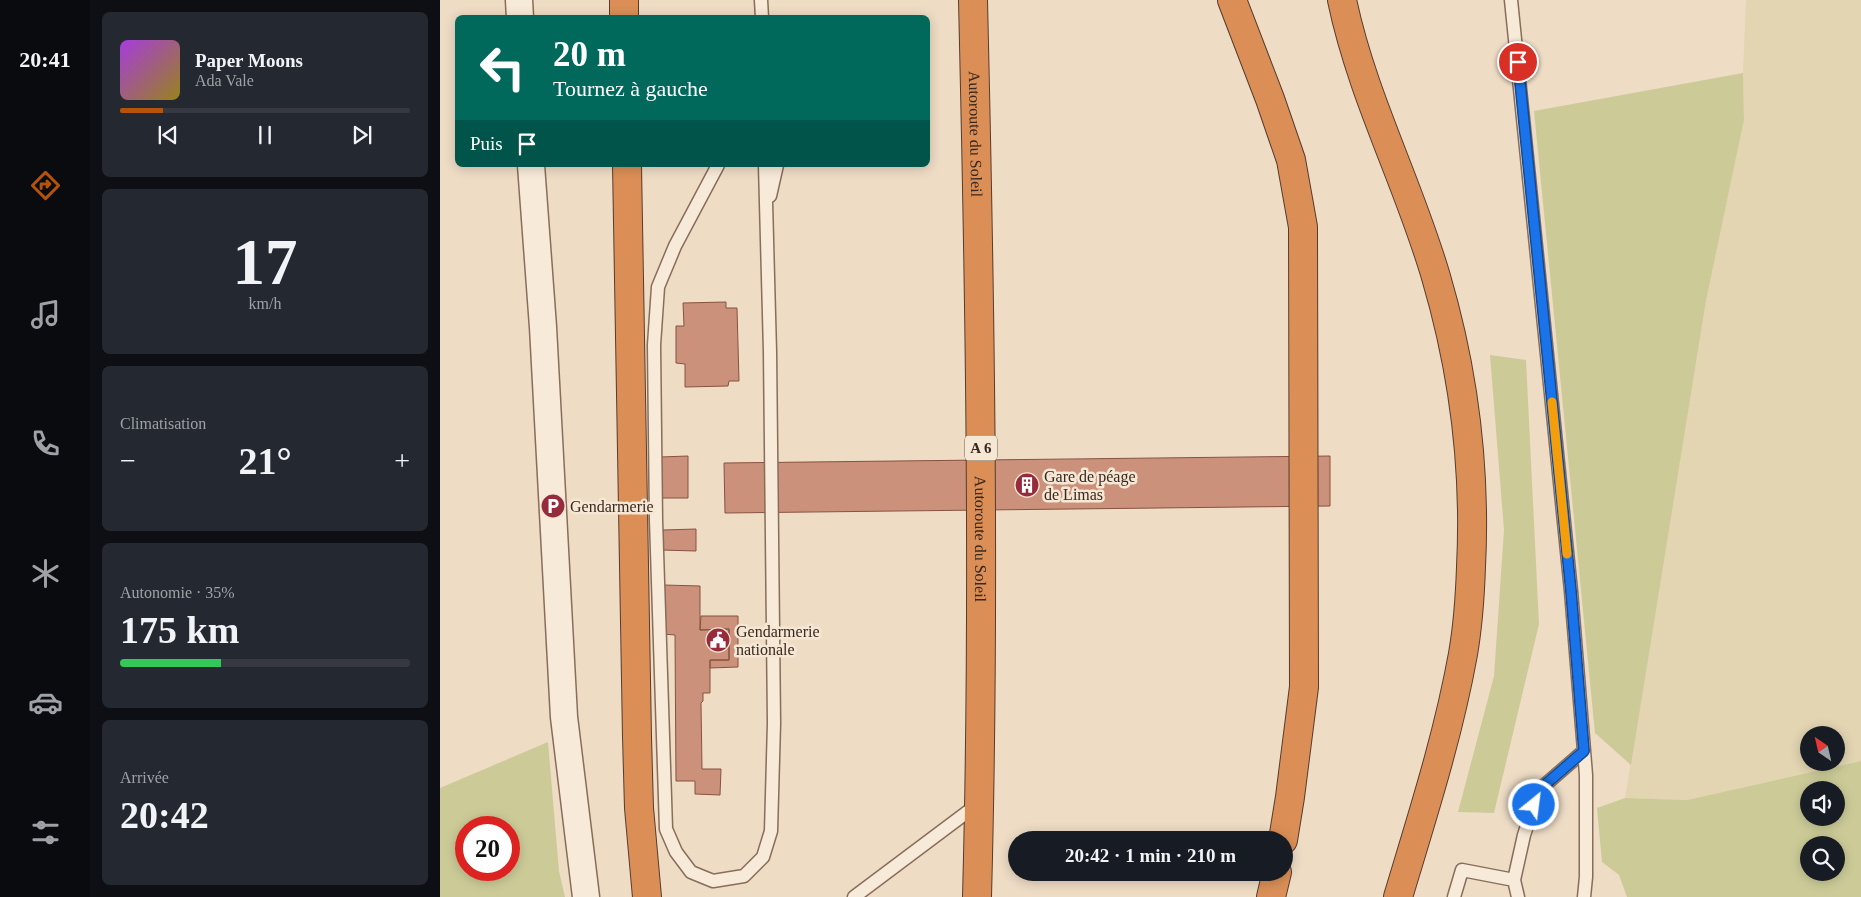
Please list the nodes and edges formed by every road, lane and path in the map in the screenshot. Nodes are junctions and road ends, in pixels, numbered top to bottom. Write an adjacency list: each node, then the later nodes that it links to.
1 (519, 0): 8 (street)
2 (624, 0): 9 (highway)
3 (762, 0): 10 (lane)
4 (973, 0): 18 (highway, Autoroute du Soleil / A 6)
5 (1232, 0): 19 (highway)
6 (1342, 0): 27 (highway)
7 (1511, 0): 17 (lane)
8 (520, 15)
9 (624, 15)
10 (762, 15)
11 (531, 167): 22 (street)
12 (627, 167): 23 (highway)
13 (717, 167): 16 (lane)
14 (765, 167): 16 (lane)
15 (777, 167): 16 (lane)
16 (766, 213)
17 (1584, 751): 20 (lane); 30 (lane)
18 (980, 802): 24 (lane); 25 (highway, Autoroute du Soleil / A 6)
19 (1284, 831)
20 (1514, 880): 28 (lane); 29 (lane)
21 (1275, 881): 26 (highway)
22 (586, 897)
23 (647, 897)
24 (854, 897)
25 (977, 897)
26 (1272, 897)
27 (1398, 897)
28 (1454, 897)
29 (1518, 897)
30 (1584, 897)

